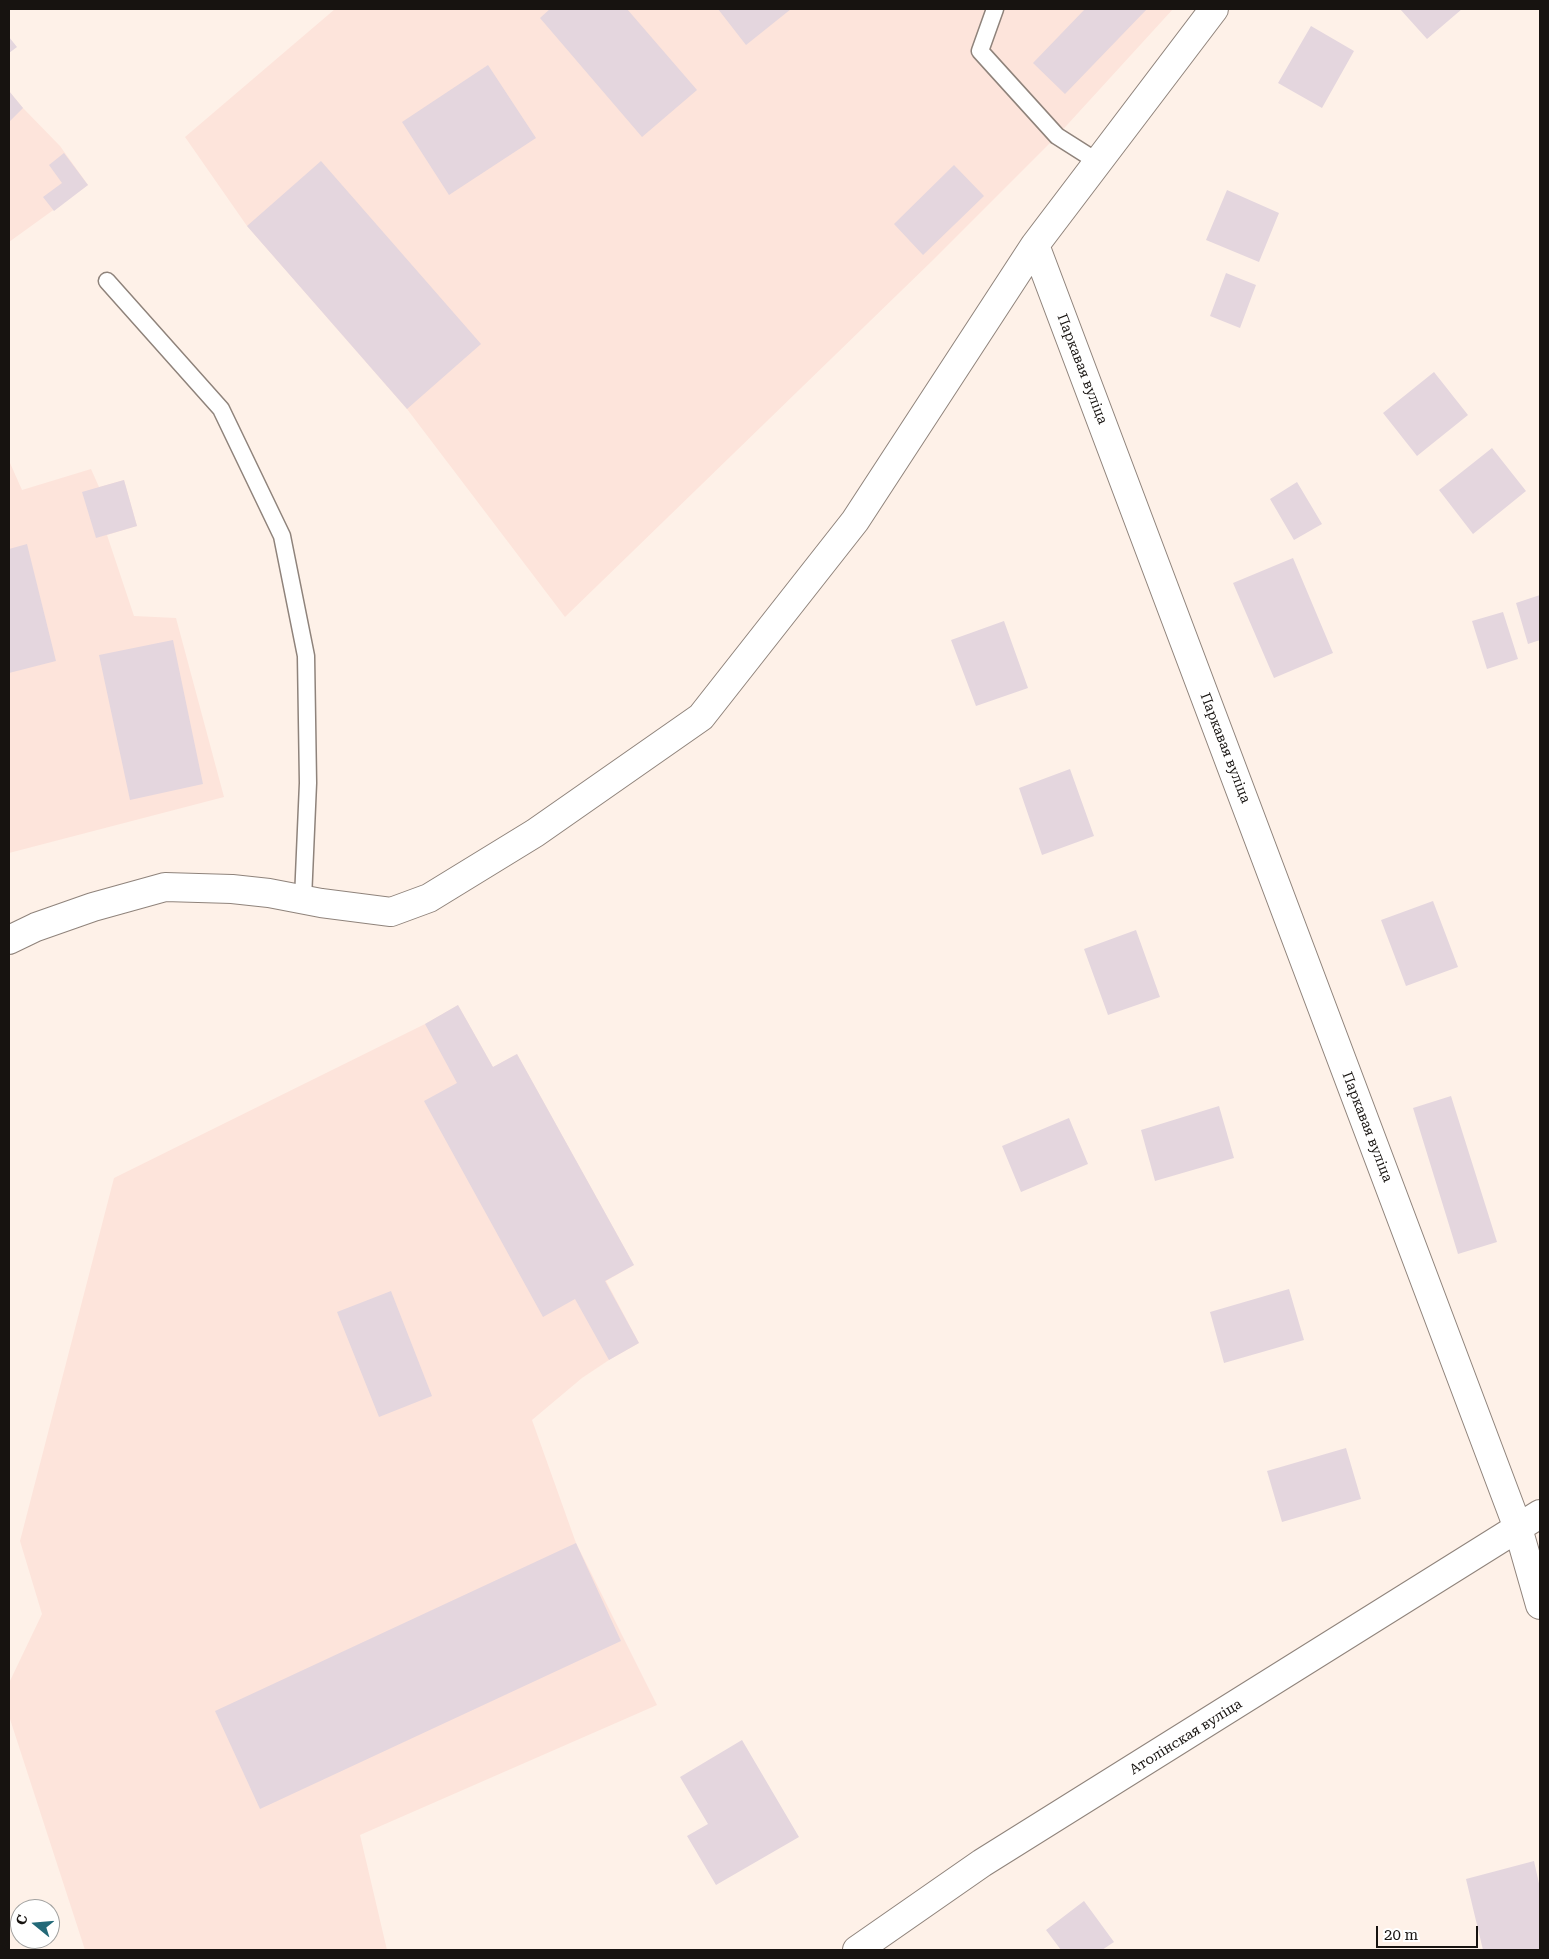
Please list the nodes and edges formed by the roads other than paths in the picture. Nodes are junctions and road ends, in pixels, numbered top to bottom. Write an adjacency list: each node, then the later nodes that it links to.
1 (995, 9): 3 (lane)
2 (1214, 9): 3 (street)
3 (1098, 162): 4 (street)
4 (1035, 245): 6 (street); 8 (street, Паркавая вуліца)
5 (108, 281): 6 (lane)
6 (303, 899): 7 (street)
7 (9, 940)
8 (1529, 1521): 9 (street, Паркавая вуліца); 10 (street, Атолінская вуліца)
9 (1540, 1605)
10 (857, 1950)

